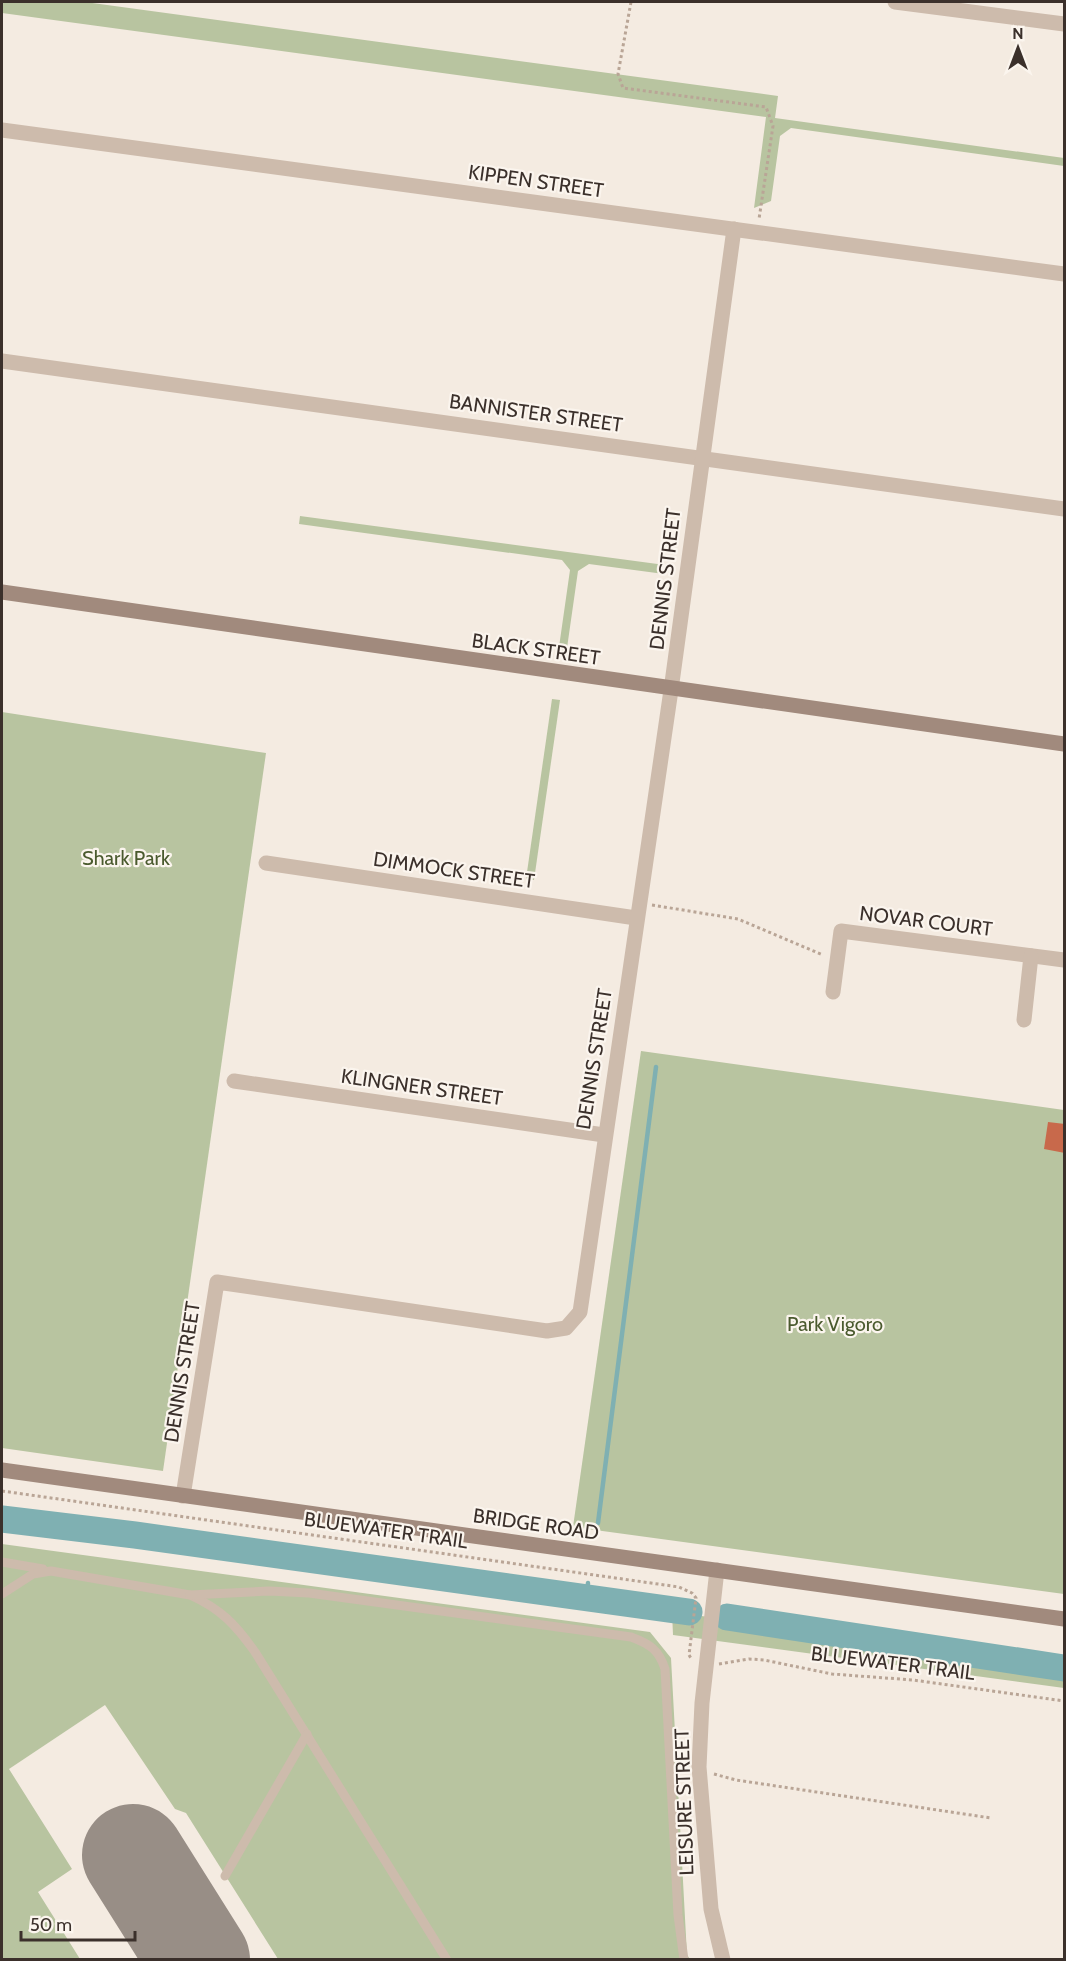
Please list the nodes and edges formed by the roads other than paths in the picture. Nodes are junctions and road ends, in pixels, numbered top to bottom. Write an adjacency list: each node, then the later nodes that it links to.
1 (895, 2): 2 (street)
2 (1065, 24)
3 (2, 130): 4 (street, KIPPEN STREET)
4 (734, 229): 5 (street, KIPPEN STREET); 7 (street, DENNIS STREET)
5 (1065, 274)
6 (2, 361): 7 (street, BANNISTER STREET)
7 (702, 457): 8 (street, BANNISTER STREET); 10 (street, DENNIS STREET)
8 (1065, 509)
9 (2, 591): 10 (street, BLACK STREET)
10 (671, 690): 11 (street, BLACK STREET); 13 (street, DENNIS STREET)
11 (1065, 744)
12 (266, 863): 13 (street, DIMMOCK STREET)
13 (638, 910): 19 (street, DENNIS STREET)
14 (1031, 956): 15 (street, NOVAR COURT); 16 (street, NOVAR COURT); 17 (street)
15 (1065, 960)
16 (833, 992)
17 (1024, 1020)
18 (234, 1081): 19 (street, KLINGNER STREET)
19 (604, 1135): 21 (street, DENNIS STREET)
20 (2, 1470): 21 (street, BRIDGE ROAD)
21 (183, 1496): 23 (street, BRIDGE ROAD)
22 (2, 1562): 24 (lane)
23 (717, 1570): 27 (street, BRIDGE ROAD); 32 (street, LEISURE STREET)
24 (51, 1571): 25 (lane); 26 (lane)
25 (2, 1594)
26 (190, 1595): 28 (lane); 31 (lane)
27 (1065, 1619)
28 (307, 1734): 29 (lane); 30 (lane)
29 (225, 1876)
30 (447, 1959)
31 (684, 1959)
32 (723, 1959)

